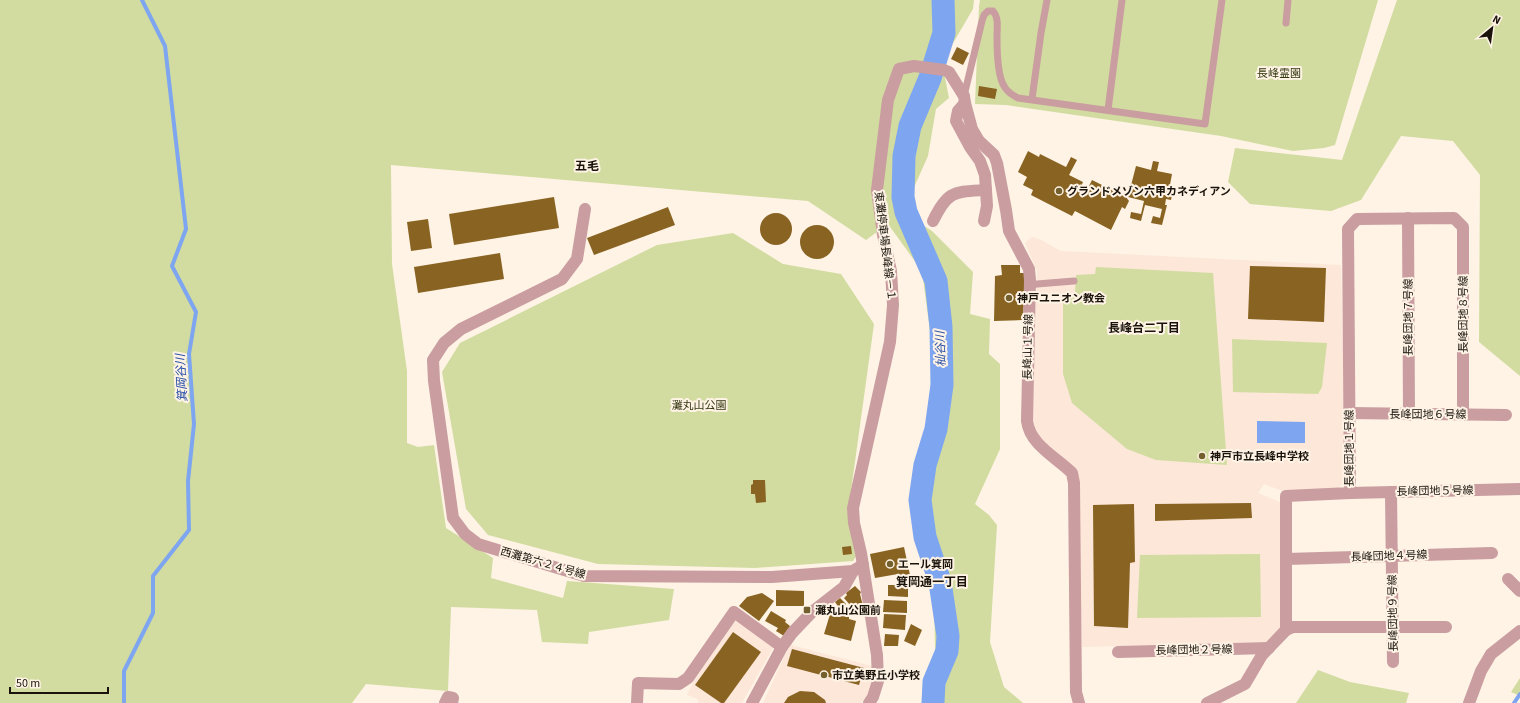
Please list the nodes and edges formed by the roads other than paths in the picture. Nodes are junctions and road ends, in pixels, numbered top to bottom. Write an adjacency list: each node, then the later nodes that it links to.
1 (1047, 0): 6 (lane)
2 (1122, 0): 8 (lane)
3 (1222, 0): 8 (lane)
4 (1288, 0): 5 (lane)
5 (1286, 23)
6 (1032, 99): 7 (lane, 長峰山１号線); 8 (lane)
7 (964, 100): 9 (street); 16 (street, 長峰山１号線); 27 (street, 東灘停車場長峰線－１)
8 (1108, 110)
9 (986, 190): 13 (street); 14 (street)
10 (585, 209): 27 (street, 西灘第六２４号線)
11 (1408, 218): 12 (street, 長峰団地１号線); 17 (street, 長峰団地１号線); 18 (street, 長峰団地７号線)
12 (1454, 218): 19 (street, 長峰団地８号線)
13 (933, 221)
14 (984, 221)
15 (1074, 281): 16 (lane)
16 (1030, 286): 43 (street, 長峰山１号線)
17 (1349, 413): 18 (street, 長峰団地６号線); 23 (street, 長峰団地１号線)
18 (1409, 415): 19 (street, 長峰団地６号線)
19 (1463, 415): 20 (street, 長峰団地６号線)
20 (1506, 415)
21 (1520, 489): 22 (street, 長峰団地５号線)
22 (1391, 492): 23 (street, 長峰団地５号線); 25 (street, 長峰団地９号線)
23 (1350, 493): 26 (street, 長峰団地１号線)
24 (1492, 553): 25 (street, 長峰団地４号線)
25 (1391, 556): 26 (street, 長峰団地４号線); 30 (street, 長峰団地９号線)
26 (1286, 559): 32 (street, 長峰団地１号線)
27 (858, 568): 34 (street); 42 (street)
28 (1508, 579): 29 (street)
29 (1520, 592)
30 (1393, 627): 31 (street); 32 (street); 37 (street, 長峰団地９号線)
31 (1446, 627)
32 (1286, 630): 35 (street)
33 (1520, 631): 45 (street)
34 (782, 647): 40 (street); 41 (street)
35 (1269, 648): 36 (street, 長峰団地２号線); 44 (street)
36 (1118, 652)
37 (1394, 662)
38 (445, 703): 39 (street)
39 (452, 703)
40 (638, 703)
41 (752, 703)
42 (869, 703)
43 (1079, 703)
44 (1207, 703)
45 (1469, 703)

